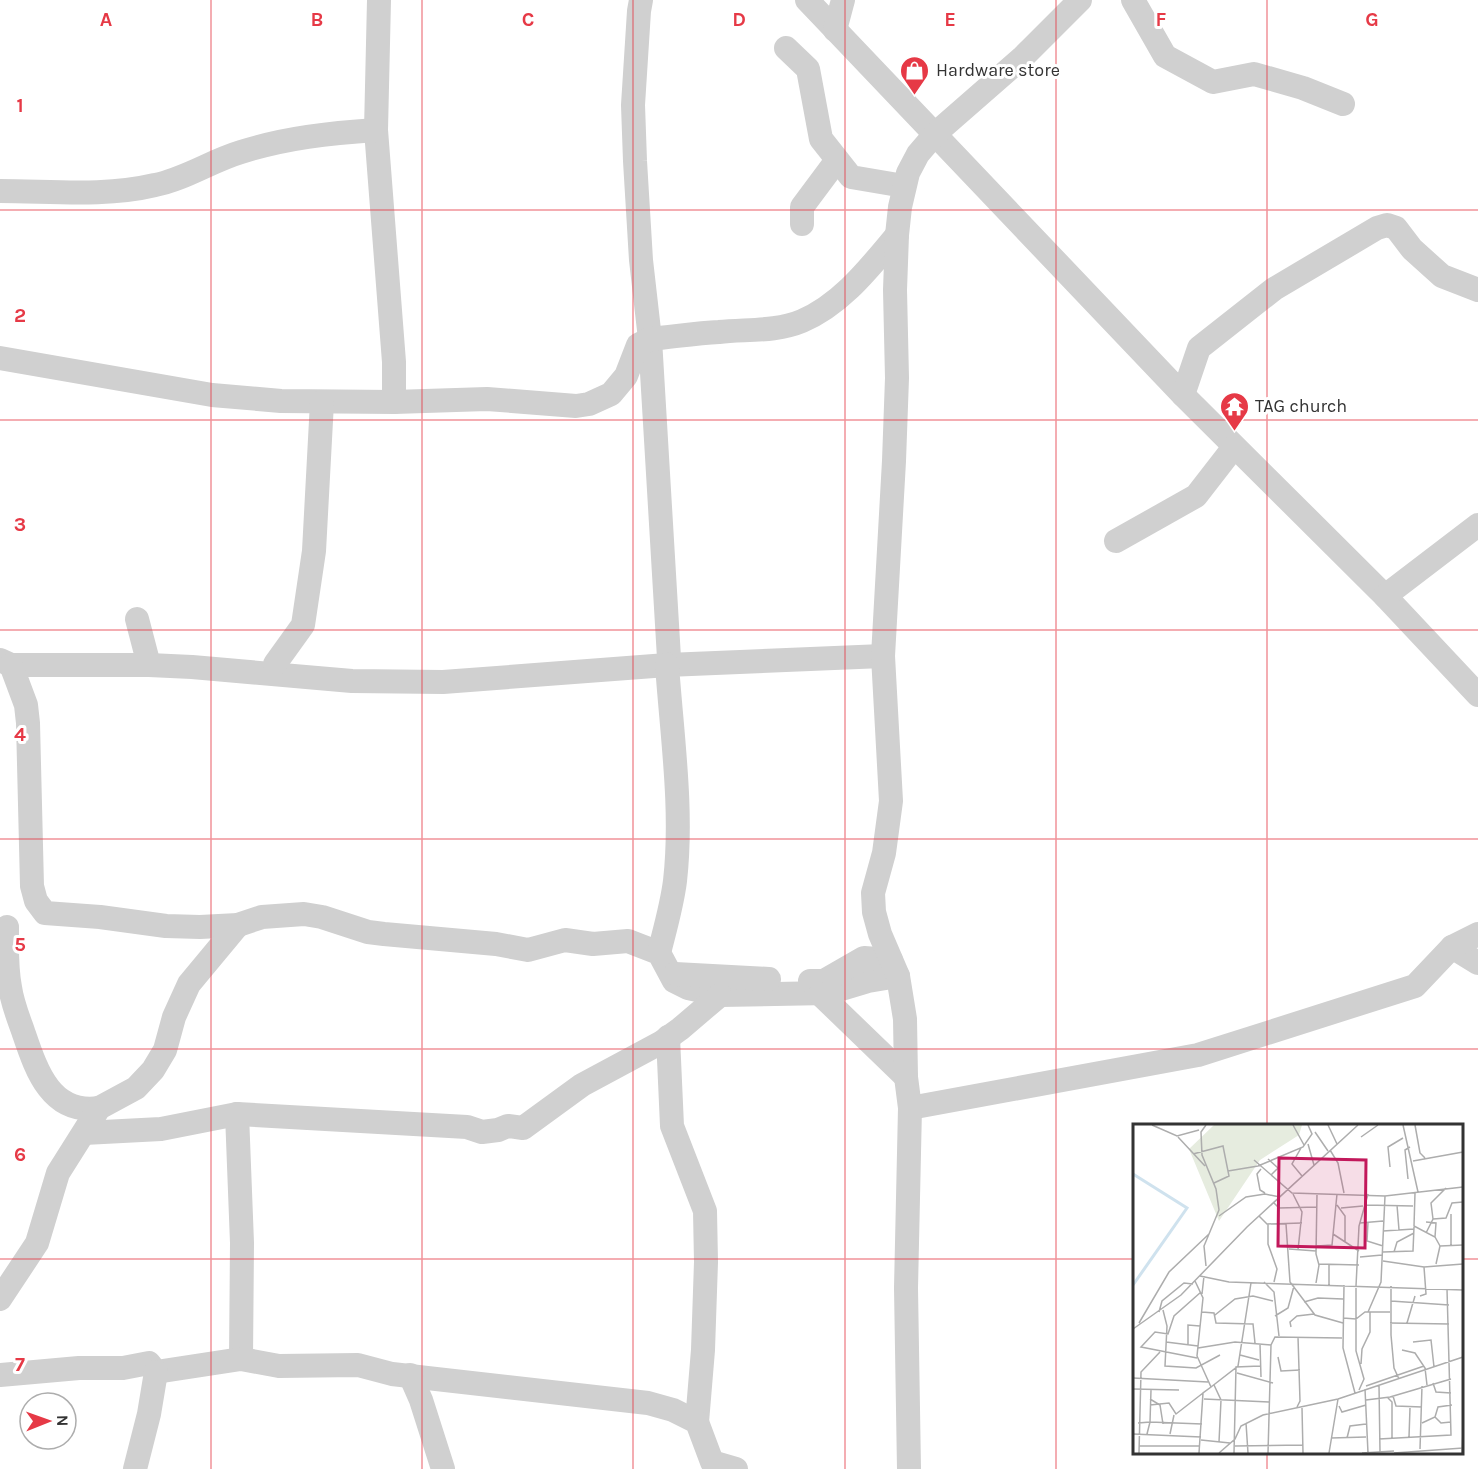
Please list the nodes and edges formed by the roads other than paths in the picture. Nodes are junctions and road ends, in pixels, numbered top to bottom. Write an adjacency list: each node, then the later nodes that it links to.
1 (379, 0): 10 (street)
2 (642, 0): 18 (street)
3 (807, 0): 7 (street)
4 (1080, 0): 11 (street)
5 (1133, 0): 9 (street)
6 (844, 1): 7 (street)
7 (836, 30): 11 (street)
8 (786, 48): 12 (street)
9 (1343, 104)
10 (376, 130): 14 (street); 22 (street)
11 (936, 133): 13 (street); 20 (street)
12 (837, 160): 13 (street); 15 (street)
13 (904, 186): 16 (street)
14 (0, 191)
15 (802, 224)
16 (897, 235): 18 (street); 28 (street)
17 (1478, 290): 20 (street)
18 (650, 339): 22 (street); 29 (street)
19 (0, 358): 21 (street)
20 (1183, 395): 23 (street)
21 (322, 402): 22 (street); 31 (street)
22 (394, 402)
23 (1234, 447): 25 (street); 26 (street)
24 (1478, 525): 26 (street)
25 (1116, 542)
26 (1385, 596): 33 (street)
27 (137, 619): 32 (street)
28 (883, 656): 29 (street); 41 (street)
29 (668, 661): 32 (street); 40 (street)
30 (6, 662): 32 (street); 34 (street)
31 (275, 664)
32 (149, 665)
33 (1478, 695)
34 (45, 913): 35 (street); 36 (street)
35 (4, 926): 46 (street)
36 (238, 926): 40 (street); 46 (street)
37 (1478, 934): 38 (street)
38 (1452, 947): 39 (street); 47 (street)
39 (1478, 963)
40 (665, 964): 41 (street); 43 (street)
41 (895, 968): 42 (street); 45 (street)
42 (820, 994): 43 (street); 45 (street)
43 (720, 995): 44 (street)
44 (669, 1037): 48 (street); 55 (street)
45 (906, 1077): 47 (street)
46 (99, 1108): 49 (street)
47 (910, 1108): 60 (street)
48 (237, 1114): 49 (street); 51 (street)
49 (84, 1133): 50 (street)
50 (0, 1299)
51 (241, 1359): 52 (street); 54 (street)
52 (156, 1372): 53 (street); 57 (street)
53 (0, 1375)
54 (410, 1375): 55 (street); 58 (street)
55 (697, 1422): 56 (street)
56 (712, 1465): 59 (street)
57 (135, 1469)
58 (442, 1469)
59 (736, 1469)
60 (909, 1469)

